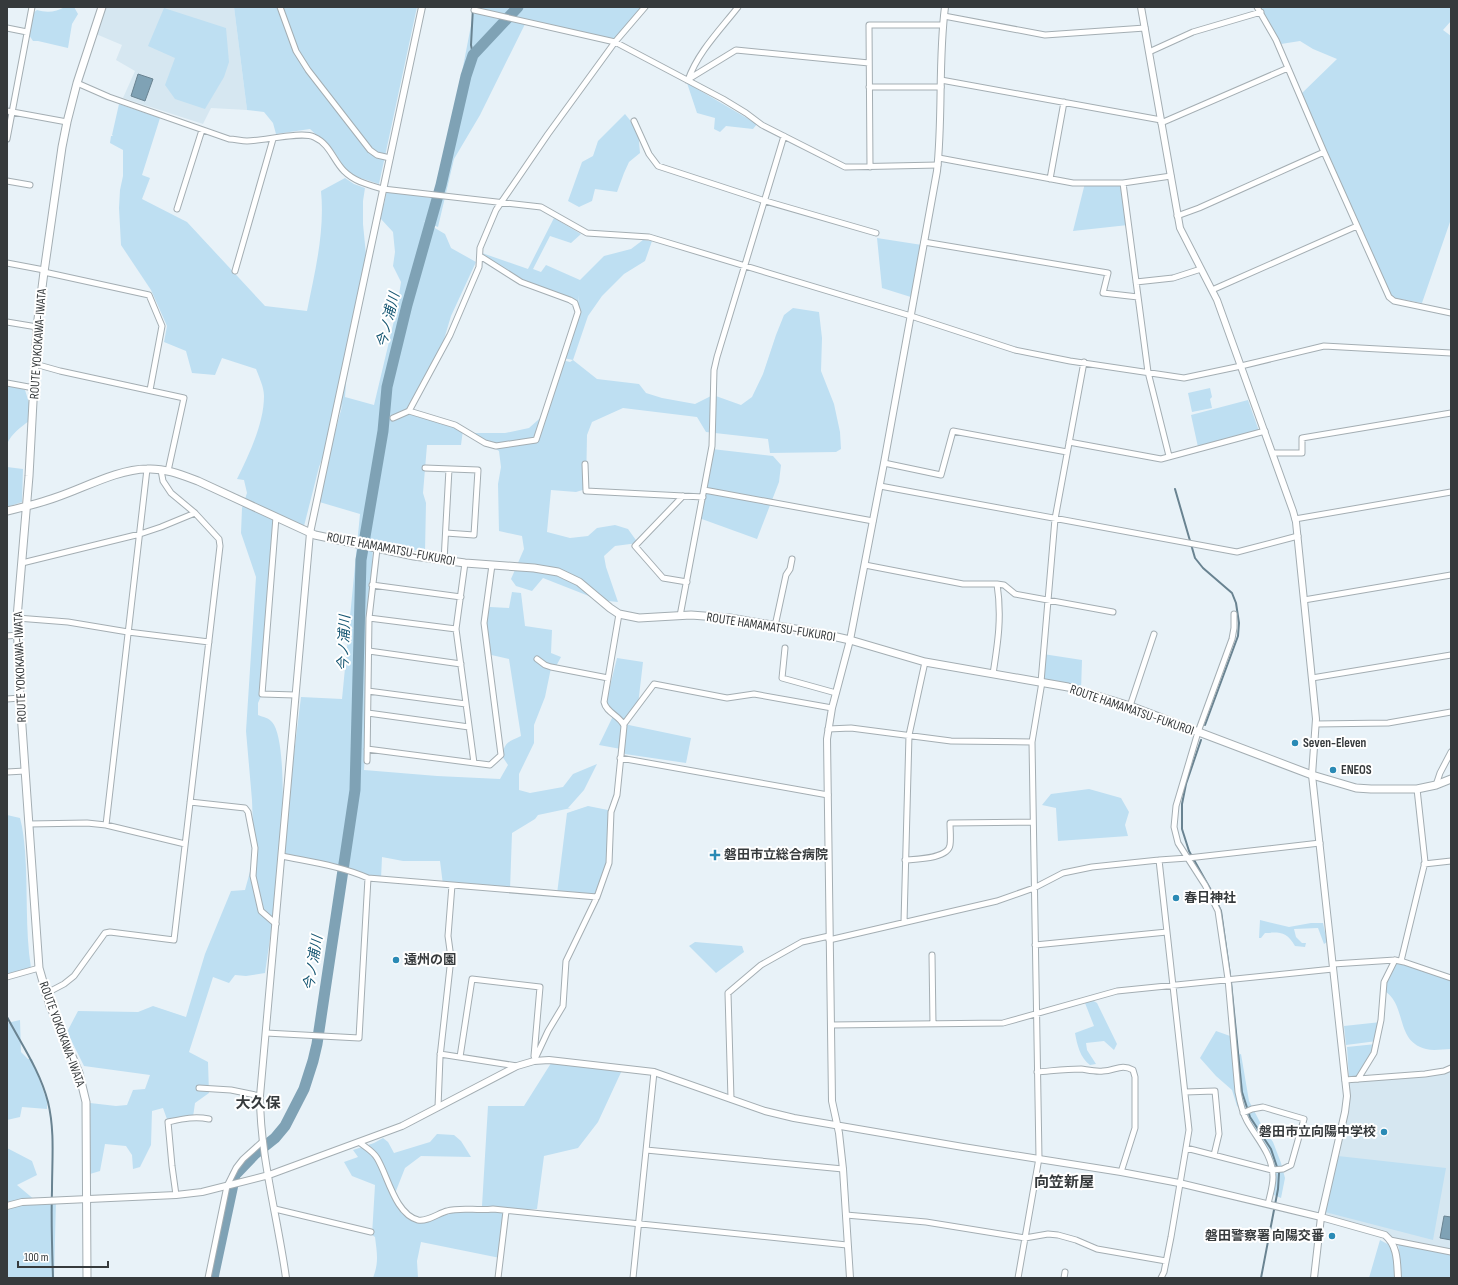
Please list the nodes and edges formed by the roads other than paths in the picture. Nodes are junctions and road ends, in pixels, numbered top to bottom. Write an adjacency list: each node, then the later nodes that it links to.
1 (32, 7): 16 (street)
2 (102, 7): 23 (main road, ROUTE YOKOKAWA-IWATA)
3 (280, 7): 36 (street)
4 (422, 7): 36 (street)
5 (645, 7): 17 (street)
6 (738, 7): 21 (street)
7 (945, 7): 12 (street)
8 (1141, 7): 15 (street)
9 (1257, 7): 11 (street)
10 (474, 10): 17 (street)
11 (1261, 12): 18 (street); 20 (street)
12 (944, 16): 13 (street); 15 (street)
13 (943, 25): 19 (street); 22 (street)
14 (7, 28): 16 (street)
15 (1145, 28): 18 (street)
16 (27, 32): 27 (street)
17 (615, 42): 21 (street); 46 (street)
18 (1149, 52): 30 (street)
19 (869, 63): 21 (street); 24 (street)
20 (1288, 68): 30 (street); 35 (street)
21 (687, 80): 32 (street)
22 (941, 80): 25 (street); 26 (street)
23 (77, 83): 29 (main road, ROUTE YOKOKAWA-IWATA); 31 (street)
24 (869, 87): 25 (street); 38 (street)
25 (941, 87): 37 (street)
26 (1064, 102): 30 (street); 40 (street)
27 (10, 112): 29 (street); 33 (street)
28 (634, 121): 45 (street)
29 (67, 122): 56 (main road, ROUTE YOKOKAWA-IWATA)
30 (1161, 122): 39 (street)
31 (202, 130): 34 (street); 47 (street)
32 (784, 136): 38 (street); 45 (street)
33 (7, 139)
34 (274, 139): 44 (street); 57 (street)
35 (1324, 152): 48 (street); 49 (street)
36 (390, 158): 44 (street)
37 (938, 161): 38 (street); 40 (street); 51 (street)
38 (870, 166)
39 (1171, 176): 42 (street); 48 (street)
40 (1050, 179): 42 (street)
41 (7, 181): 43 (street)
42 (1122, 183): 58 (street)
43 (30, 185)
44 (383, 189): 46 (street); 99 (street)
45 (764, 201): 50 (street); 54 (street)
46 (501, 203): 52 (street); 54 (street)
47 (177, 209)
48 (1178, 216): 55 (street)
49 (1357, 226): 59 (street); 61 (street)
50 (876, 233)
51 (924, 242): 60 (street); 62 (street)
52 (480, 256): 73 (street); 73 (street)
53 (7, 263): 56 (street)
54 (744, 266): 62 (street); 88 (street)
55 (1201, 269): 58 (street); 59 (street)
56 (44, 271): 64 (main road, ROUTE YOKOKAWA-IWATA); 72 (street)
57 (235, 271)
58 (1136, 282): 60 (street)
59 (1212, 290): 68 (street)
60 (1138, 297): 69 (street)
61 (1451, 313)
62 (911, 316): 66 (street); 81 (street)
63 (7, 322): 64 (street)
64 (37, 327): 67 (main road, ROUTE YOKOKAWA-IWATA)
65 (1451, 353): 68 (street)
66 (1084, 362): 69 (street); 77 (street)
67 (35, 364): 71 (main road, ROUTE YOKOKAWA-IWATA); 72 (street)
68 (1241, 366): 69 (street); 76 (street)
69 (1148, 372): 80 (street)
70 (7, 383): 71 (street)
71 (34, 388): 92 (main road, ROUTE YOKOKAWA-IWATA)
72 (150, 390): 86 (street)
73 (409, 411): 75 (street)
74 (1451, 413): 79 (street)
75 (393, 418)
76 (1265, 431): 79 (street); 80 (street)
77 (1069, 442): 78 (street); 80 (street)
78 (1068, 452): 81 (street); 96 (street)
79 (1273, 453): 97 (street)
80 (1169, 456)
81 (884, 463): 87 (street)
82 (585, 464): 90 (street)
83 (425, 468): 85 (street)
84 (147, 469): 86 (main road, ROUTE HAMAMATSU-FUKUROI); 92 (main road, ROUTE HAMAMATSU-FUKUROI); 100 (street)
85 (449, 469): 101 (street); 101 (street)
86 (164, 471): 94 (street); 95 (main road, ROUTE HAMAMATSU-FUKUROI)
87 (880, 486): 96 (street); 98 (street)
88 (704, 490): 91 (street); 98 (street)
89 (1451, 492): 97 (street)
90 (683, 496): 91 (street); 111 (street)
91 (702, 497): 111 (street)
92 (27, 507): 93 (main road, ROUTE HAMAMATSU-FUKUROI); 106 (main road, ROUTE YOKOKAWA-IWATA)
93 (7, 511)
94 (195, 513): 100 (street); 130 (street)
95 (276, 518): 99 (main road, ROUTE HAMAMATSU-FUKUROI); 143 (street)
96 (1055, 519): 102 (street); 115 (street)
97 (1295, 519): 102 (street)
98 (873, 521): 109 (street)
99 (310, 533): 103 (main road, ROUTE HAMAMATSU-FUKUROI); 143 (street)
100 (140, 534): 106 (street); 125 (street)
101 (446, 534): 105 (street)
102 (1298, 536): 116 (street)
103 (377, 549): 105 (main road, ROUTE HAMAMATSU-FUKUROI); 113 (street)
104 (792, 559): 123 (street)
105 (444, 560): 107 (main road, ROUTE HAMAMATSU-FUKUROI)
106 (22, 562): 121 (main road, ROUTE YOKOKAWA-IWATA)
107 (465, 563): 108 (main road, ROUTE HAMAMATSU-FUKUROI); 114 (street)
108 (492, 565): 118 (main road, ROUTE HAMAMATSU-FUKUROI); 162 (street)
109 (864, 565): 112 (street); 129 (street)
110 (1451, 575): 116 (street)
111 (687, 582): 120 (street)
112 (997, 584): 115 (street); 137 (street)
113 (372, 585): 114 (street); 122 (street)
114 (460, 597): 124 (street)
115 (1048, 600): 117 (street); 140 (street)
116 (1304, 600): 139 (street)
117 (1113, 612)
118 (620, 614): 120 (main road, ROUTE HAMAMATSU-FUKUROI); 138 (street)
119 (1234, 614): 155 (street)
120 (680, 616): 123 (main road, ROUTE HAMAMATSU-FUKUROI)
121 (17, 618): 125 (street); 128 (main road, ROUTE YOKOKAWA-IWATA)
122 (369, 618): 124 (street); 132 (street)
123 (775, 626): 129 (main road, ROUTE HAMAMATSU-FUKUROI)
124 (456, 630): 136 (street)
125 (128, 632): 130 (street); 173 (street)
126 (1154, 634): 147 (street)
127 (7, 636): 128 (street)
128 (17, 636): 144 (main road, ROUTE YOKOKAWA-IWATA)
129 (850, 640): 135 (main road, ROUTE HAMAMATSU-FUKUROI); 142 (street)
130 (209, 642): 170 (street)
131 (785, 648): 142 (street)
132 (369, 651): 136 (street); 141 (street)
133 (1451, 655): 139 (street)
134 (537, 659): 138 (street)
135 (925, 662): 137 (main road, ROUTE HAMAMATSU-FUKUROI); 156 (street)
136 (461, 664): 146 (street)
137 (993, 674): 140 (main road, ROUTE HAMAMATSU-FUKUROI)
138 (608, 678): 151 (street)
139 (1312, 678): 152 (street)
140 (1041, 682): 147 (main road, ROUTE HAMAMATSU-FUKUROI); 157 (street)
141 (368, 691): 146 (street); 150 (street)
142 (836, 693): 148 (street)
143 (295, 695): 176 (street)
144 (20, 698): 145 (street); 163 (main road, ROUTE YOKOKAWA-IWATA)
145 (7, 699)
146 (466, 704): 153 (street)
147 (1130, 706): 155 (main road, ROUTE HAMAMATSU-FUKUROI)
148 (832, 708): 151 (street); 154 (street)
149 (1451, 712): 152 (street)
150 (368, 713): 153 (street); 158 (street)
151 (624, 724): 160 (street)
152 (1316, 724): 165 (street)
153 (469, 727): 162 (street)
154 (828, 729): 156 (street); 169 (street)
155 (1198, 732): 165 (main road, ROUTE HAMAMATSU-FUKUROI); 177 (street)
156 (909, 735): 157 (street); 178 (street)
157 (1032, 742): 171 (street)
158 (367, 749): 161 (street); 162 (street)
159 (1451, 752): 167 (street)
160 (620, 758): 169 (street); 185 (street)
161 (367, 761)
162 (474, 763)
163 (25, 771): 164 (street); 172 (main road, ROUTE YOKOKAWA-IWATA)
164 (7, 772)
165 (1312, 775): 168 (main road, ROUTE HAMAMATSU-FUKUROI); 174 (street)
166 (1451, 779): 167 (main road, ROUTE HAMAMATSU-FUKUROI)
167 (1436, 785): 168 (main road, ROUTE HAMAMATSU-FUKUROI)
168 (1418, 789): 181 (street)
169 (828, 795): 189 (street)
170 (190, 802): 175 (street); 187 (street)
171 (1033, 822): 178 (street); 184 (street)
172 (29, 824): 173 (street); 195 (main road, ROUTE YOKOKAWA-IWATA)
173 (106, 825): 175 (street)
174 (1320, 843): 177 (street); 194 (street)
175 (185, 844): 200 (street)
176 (282, 856): 182 (street); 187 (street)
177 (1188, 858): 179 (street); 198 (street)
178 (905, 860): 186 (street)
179 (1159, 860): 184 (street); 188 (street)
180 (1451, 861): 181 (street)
181 (1424, 864): 193 (street)
182 (368, 878): 183 (street); 204 (street)
183 (452, 885): 185 (street); 205 (street)
184 (1034, 888): 186 (street); 190 (street)
185 (597, 898): 207 (street)
186 (904, 922): 189 (street)
187 (276, 924): 204 (street)
188 (1167, 932): 190 (street); 199 (street)
189 (829, 938): 203 (street); 217 (street)
190 (1035, 945): 201 (street)
191 (932, 955): 202 (street)
192 (1395, 960): 193 (street); 194 (street); 212 (street)
193 (1401, 961): 197 (street)
194 (1333, 967): 198 (street); 213 (street)
195 (39, 968): 196 (street); 200 (main road, ROUTE YOKOKAWA-IWATA)
196 (7, 977)
197 (1451, 978)
198 (1228, 979): 199 (street); 219 (street)
199 (1172, 985): 201 (street); 215 (street)
200 (45, 994): 235 (main road, ROUTE YOKOKAWA-IWATA)
201 (1036, 1014): 202 (street); 211 (street)
202 (933, 1024): 203 (street)
203 (831, 1026): 221 (street)
204 (266, 1033): 216 (street)
205 (440, 1054): 206 (street); 218 (street)
206 (460, 1057): 207 (street); 208 (street)
207 (534, 1061): 208 (street); 210 (street)
208 (517, 1066): 218 (street)
209 (1451, 1068): 212 (street)
210 (654, 1072): 217 (street); 225 (street)
211 (1037, 1072): 227 (street); 230 (street)
212 (1358, 1079): 213 (street)
213 (1345, 1080): 241 (street)
214 (199, 1088): 216 (street)
215 (1185, 1092): 224 (street); 226 (street)
216 (260, 1096): 222 (street)
217 (731, 1099): 221 (street)
218 (438, 1107): 223 (street)
219 (1243, 1112): 229 (street); 229 (street)
220 (209, 1119): 234 (street)
221 (838, 1126): 227 (street); 228 (street)
222 (263, 1141): 231 (street); 233 (street)
223 (359, 1142): 231 (street); 239 (street)
224 (1186, 1148): 226 (street); 232 (street)
225 (646, 1150): 228 (street); 242 (street)
226 (1214, 1155): 229 (street)
227 (1039, 1158): 230 (street); 244 (street)
228 (843, 1169): 240 (street)
229 (1272, 1170): 236 (street)
230 (1121, 1172): 232 (street)
231 (269, 1175): 233 (street); 238 (street)
232 (1179, 1183): 236 (street); 248 (street)
233 (227, 1186): 234 (street); 251 (street)
234 (176, 1195): 235 (street)
235 (87, 1199): 237 (street); 250 (main road, ROUTE YOKOKAWA-IWATA)
236 (1268, 1204): 241 (street)
237 (7, 1206)
238 (275, 1209): 243 (street); 252 (street)
239 (506, 1211): 242 (street); 253 (street)
240 (846, 1215): 244 (street); 246 (street)
241 (1321, 1217): 245 (street); 259 (street)
242 (639, 1225): 246 (street); 254 (street)
243 (371, 1232)
244 (1025, 1238): 248 (street); 256 (street)
245 (1390, 1240): 247 (street); 260 (street)
246 (848, 1245): 255 (street)
247 (1451, 1252)
248 (1166, 1261): 258 (street)
249 (1065, 1272): 257 (street)
250 (87, 1278)
251 (208, 1278)
252 (286, 1278)
253 (498, 1278)
254 (633, 1278)
255 (850, 1278)
256 (1018, 1278)
257 (1064, 1278)
258 (1161, 1278)
259 (1314, 1278)
260 (1398, 1278)

